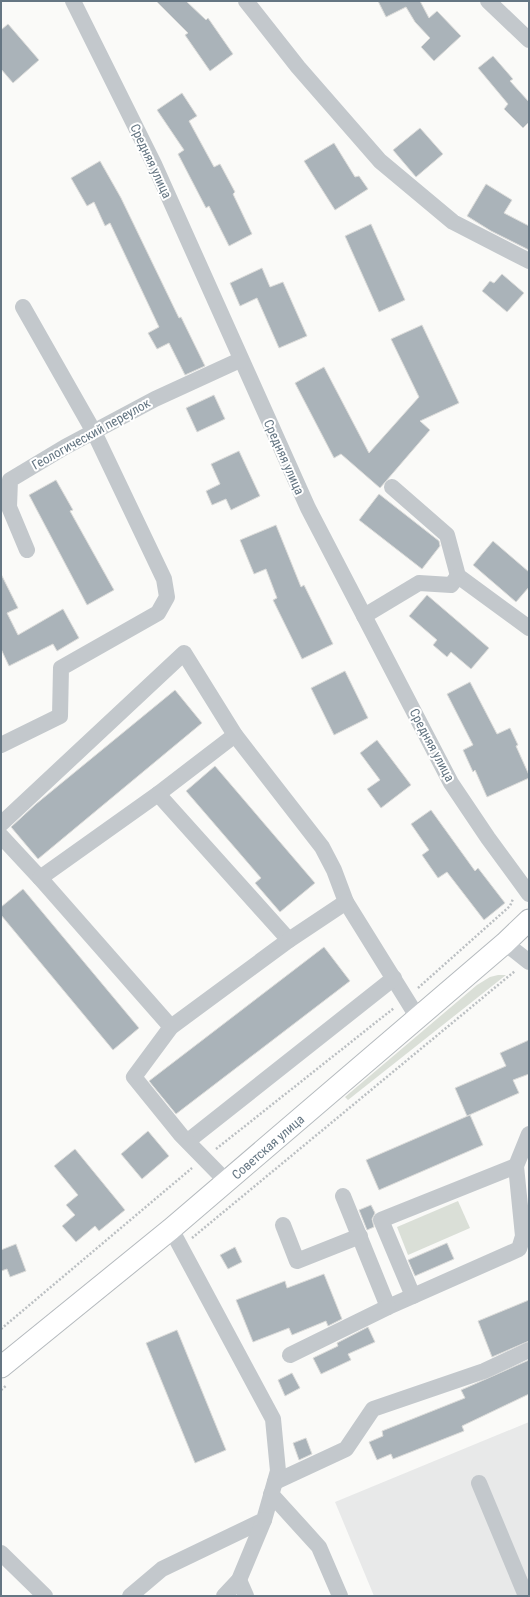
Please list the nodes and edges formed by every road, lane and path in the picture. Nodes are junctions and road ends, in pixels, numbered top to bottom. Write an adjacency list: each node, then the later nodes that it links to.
1 (73, 1): 7 (street, Средняя улица)
2 (246, 1): 5 (street)
3 (488, 1): 4 (street)
4 (529, 40)
5 (529, 261)
6 (23, 307): 8 (street)
7 (240, 360): 8 (street, Геологический переулок); 13 (street, Средняя улица)
8 (94, 432): 9 (street, Геологический переулок); 16 (street)
9 (5, 486): 11 (street, Геологический переулок)
10 (392, 487): 12 (street)
11 (27, 550)
12 (458, 576): 13 (street); 14 (street)
13 (364, 616): 21 (street, Средняя улица)
14 (529, 628)
15 (234, 735): 17 (street); 18 (street); 22 (street)
16 (1, 744)
17 (158, 794): 20 (street); 24 (street)
18 (1, 824)
19 (1, 836): 20 (street)
20 (40, 878): 30 (street)
21 (525, 890): 28 (path)
22 (346, 902): 24 (street); 27 (street)
23 (529, 920): 25 (main road, Советская улица)
24 (289, 940): 30 (street)
25 (505, 943): 26 (street); 29 (main road, Советская улица)
26 (529, 961): 39 (path)
27 (394, 978): 28 (street); 32 (street)
28 (406, 998): 29 (street); 33 (path)
29 (418, 1018): 35 (main road, Советская улица)
30 (171, 1027): 32 (street)
31 (529, 1134): 34 (street)
32 (188, 1141): 33 (street)
33 (204, 1158): 35 (street); 42 (path)
34 (516, 1166): 40 (street); 40 (street)
35 (227, 1182): 39 (main road, Советская улица)
36 (343, 1196): 38 (street)
37 (283, 1225): 38 (street)
38 (360, 1236): 41 (street)
39 (176, 1238): 45 (main road, Советская улица); 48 (street)
40 (413, 1296): 41 (street)
41 (388, 1307): 44 (street)
42 (1, 1329)
43 (529, 1350): 48 (street)
44 (290, 1355)
45 (7, 1374): 46 (path)
46 (1, 1390)
47 (479, 1484): 57 (street)
48 (273, 1488): 49 (street); 56 (street)
49 (264, 1520): 51 (street); 53 (street)
50 (1, 1553): 52 (street)
51 (239, 1580): 54 (street); 55 (street)
52 (45, 1596)
53 (130, 1596)
54 (224, 1596)
55 (246, 1596)
56 (340, 1596)
57 (526, 1596)

